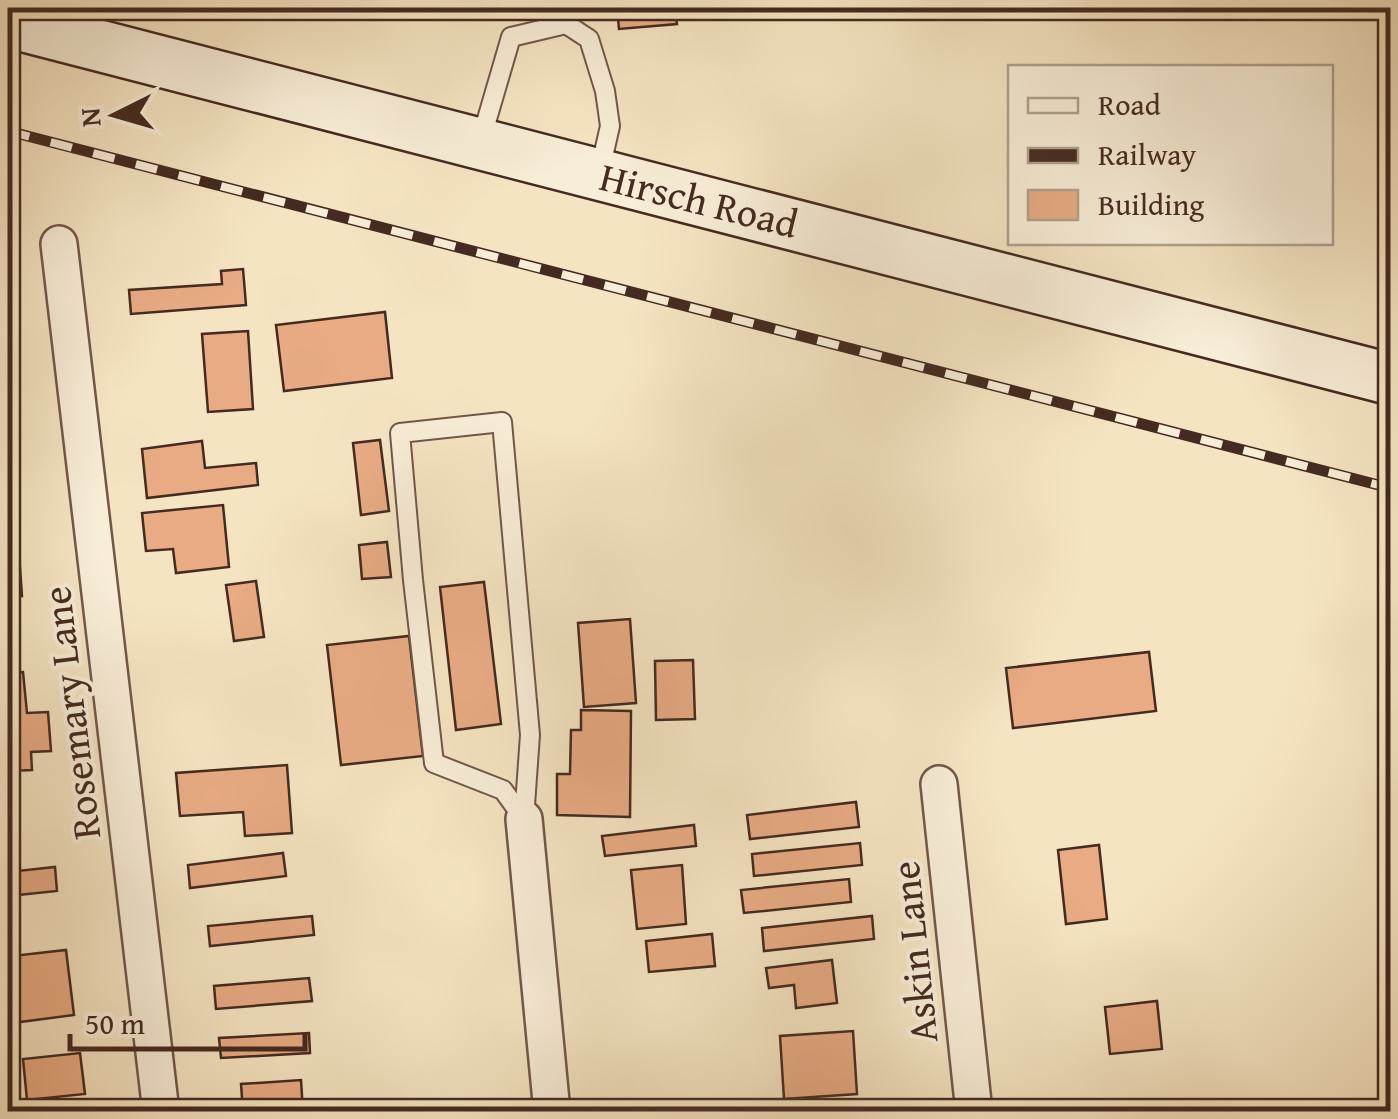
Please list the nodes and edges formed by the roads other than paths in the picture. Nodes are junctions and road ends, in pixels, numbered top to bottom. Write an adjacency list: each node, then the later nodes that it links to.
1 (8, 22): 2 (main road, Hirsch Road)
2 (480, 143): 3 (main road, Hirsch Road); 3 (lane)
3 (599, 174): 5 (main road, Hirsch Road)
4 (59, 244): 8 (street, Rosemary Lane)
5 (1390, 379)
6 (939, 784): 10 (street, Askin Lane)
7 (524, 819): 7 (lane); 9 (street)
8 (161, 1112)
9 (552, 1112)
10 (974, 1112)

